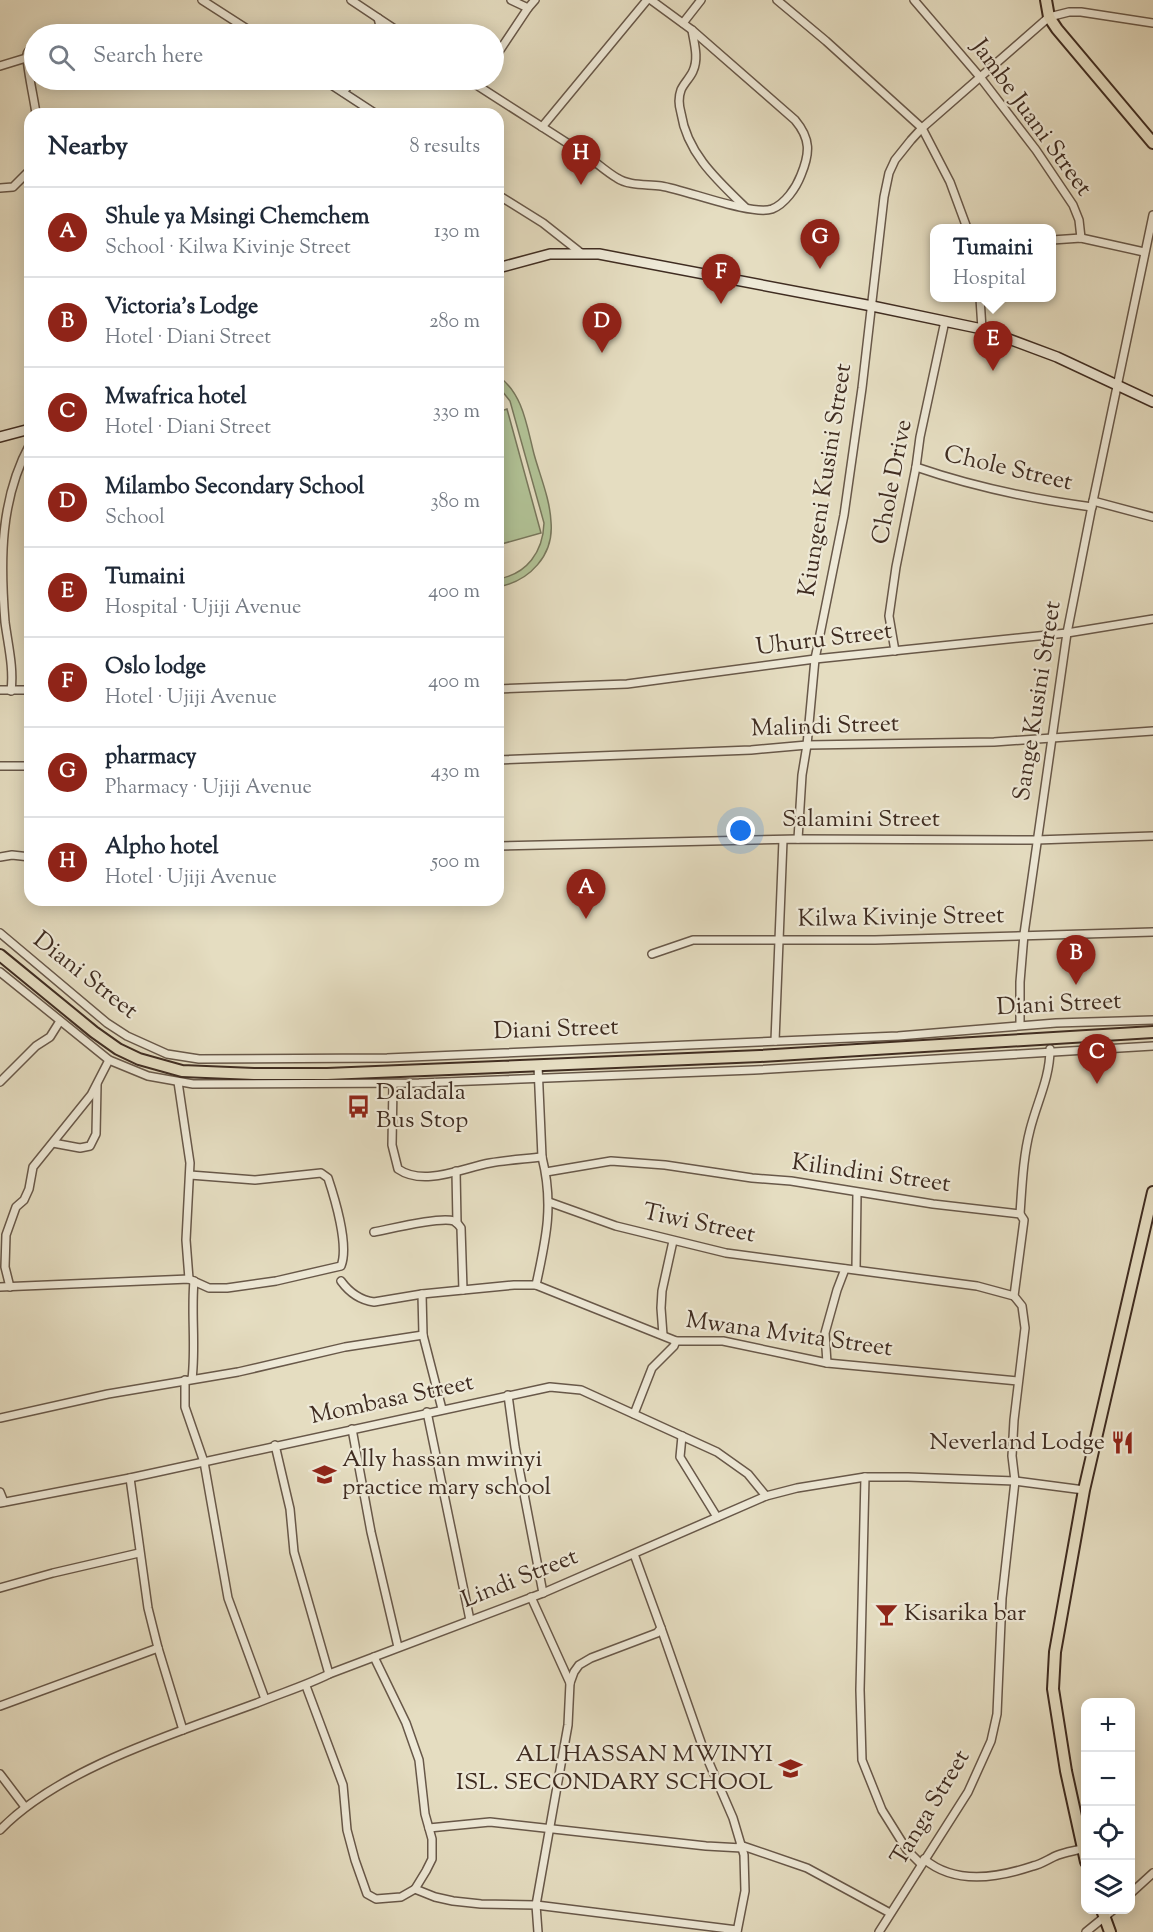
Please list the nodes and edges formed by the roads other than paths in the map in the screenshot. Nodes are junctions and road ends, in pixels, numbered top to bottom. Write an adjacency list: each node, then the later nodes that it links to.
1 (202, 0): 15 (street)
2 (351, 0): 12 (street)
3 (511, 0): 10 (street)
4 (535, 0): 10 (street)
5 (649, 0): 13 (street); 29 (street)
6 (701, 0): 13 (street)
7 (777, 0): 30 (street)
8 (914, 0): 22 (street, Jambe Juani Street)
9 (1046, 0): 11 (main road)
10 (528, 8): 19 (street)
11 (1049, 17): 14 (street); 22 (street, Kiungeni Kusini Street); 31 (main road)
12 (378, 18): 16 (street); 17 (street)
13 (683, 23): 18 (street)
14 (1153, 23)
15 (239, 24)
16 (380, 24)
17 (387, 24)
18 (692, 30): 35 (street); 35 (street)
19 (504, 44)
20 (24, 59): 21 (street)
21 (0, 66)
22 (980, 77): 30 (street, Kiungeni Kusini Street); 38 (street, Jambe Juani Street)
23 (33, 90): 27 (street)
24 (340, 90): 26 (street)
25 (485, 90): 29 (street)
26 (343, 92): 28 (street)
27 (36, 108)
28 (366, 108)
29 (542, 127): 35 (street)
30 (922, 128): 37 (street); 44 (street, Kiungeni Kusini Street)
31 (1153, 143)
32 (24, 177): 33 (street)
33 (0, 188)
34 (504, 199): 41 (street)
35 (745, 208)
36 (1153, 215): 40 (street, Sange Kusini Street)
37 (966, 224)
38 (1082, 238): 39 (street); 40 (street)
39 (1056, 240)
40 (1144, 252): 47 (street, Sange Kusini Street)
41 (581, 253): 42 (main road); 44 (main road)
42 (504, 266)
43 (980, 302): 46 (street)
44 (872, 306): 45 (main road); 58 (street, Kiungeni Kusini Street)
45 (945, 321): 46 (main road); 52 (street, Chole Drive)
46 (982, 329): 47 (main road)
47 (1118, 386): 48 (main road); 53 (street, Sange Kusini Street)
48 (1153, 402)
49 (24, 431): 50 (main road)
50 (0, 437)
51 (24, 456): 62 (street)
52 (916, 467): 53 (street, Chole Street); 57 (street, Chole Drive)
53 (1092, 504): 54 (street, Chole Street); 56 (street, Sange Kusini Street)
54 (1153, 517)
55 (1153, 619): 56 (street, Uhuru Street)
56 (1067, 633): 57 (street, Uhuru Street); 64 (street, Sange Kusini Street)
57 (895, 651): 58 (street, Uhuru Street)
58 (815, 659): 61 (street, Uhuru Street); 65 (street, Kiungeni Kusini Street)
59 (0, 690): 62 (street)
60 (24, 690): 62 (street)
61 (504, 690)
62 (11, 691)
63 (1153, 731): 64 (street, Malindi Street)
64 (1051, 737): 65 (street, Malindi Street); 72 (street, Sange Kusini Street)
65 (807, 745): 66 (street, Malindi Street); 70 (street, Kiungeni Kusini Street)
66 (504, 760)
67 (0, 766): 68 (street)
68 (24, 766)
69 (1153, 836): 72 (street, Salamini Street)
70 (798, 839): 71 (street, Salamini Street); 72 (street, Salamini Street)
71 (783, 840): 73 (street, Salamini Street); 79 (street)
72 (1036, 840): 78 (street, Sange Kusini Street)
73 (504, 846)
74 (24, 856): 75 (street)
75 (0, 857)
76 (1153, 932): 78 (street, Kilwa Kivinje Street)
77 (0, 933): 88 (street, Diani Street)
78 (1024, 934): 79 (street, Kilwa Kivinje Street); 85 (street, Sange Kusini Street)
79 (778, 940): 80 (street, Kilwa Kivinje Street); 88 (street)
80 (652, 954)
81 (0, 955): 93 (main road)
82 (0, 972): 84 (street)
83 (1153, 1020): 85 (street, Diani Street)
84 (60, 1021): 91 (street); 95 (street)
85 (1020, 1025): 88 (street, Diani Street)
86 (1153, 1032): 87 (main road)
87 (1050, 1038): 90 (street); 92 (main road)
88 (775, 1041)
89 (1153, 1046): 90 (street)
90 (1050, 1051): 94 (street); 107 (street)
91 (109, 1060): 96 (street); 98 (street)
92 (538, 1066): 93 (main road); 94 (street)
93 (182, 1071): 96 (street)
94 (539, 1079): 97 (street); 100 (street)
95 (0, 1082)
96 (180, 1082): 97 (street); 103 (street)
97 (393, 1084): 101 (street)
98 (98, 1085): 99 (street); 99 (street)
99 (53, 1143): 117 (street)
100 (542, 1157): 101 (street); 102 (street)
101 (456, 1171): 108 (street)
102 (546, 1172): 105 (street, Kilindini Street); 106 (street)
103 (190, 1176): 113 (street); 113 (street)
104 (1153, 1192): 139 (main road)
105 (857, 1193): 107 (street, Kilindini Street); 112 (street)
106 (549, 1202): 110 (street, Tiwi Street); 115 (street)
107 (1020, 1214): 120 (street)
108 (457, 1223): 109 (street); 118 (street)
109 (374, 1232)
110 (673, 1241): 111 (street, Tiwi Street); 122 (street)
111 (845, 1269): 112 (street, Tiwi Street); 124 (street)
112 (856, 1269): 120 (street, Tiwi Street)
113 (192, 1280): 117 (street); 125 (street)
114 (341, 1281): 119 (street, Mwana Mvita Street)
115 (536, 1286): 118 (street, Mwana Mvita Street); 122 (street, Mwana Mvita Street)
116 (0, 1287): 117 (street)
117 (10, 1287)
118 (463, 1290): 119 (street, Mwana Mvita Street)
119 (422, 1294): 121 (street)
120 (1014, 1296): 126 (street)
121 (423, 1335): 125 (street); 128 (street)
122 (663, 1335): 123 (street, Mwana Mvita Street)
123 (676, 1341): 124 (street, Mwana Mvita Street); 130 (street)
124 (826, 1363): 126 (street, Mwana Mvita Street)
125 (189, 1380): 131 (street); 135 (street)
126 (1018, 1380): 138 (street)
127 (508, 1395): 128 (street, Mombasa Street); 130 (street, Mombasa Street); 147 (street)
128 (442, 1409): 129 (street, Mombasa Street)
129 (427, 1412): 132 (street, Mombasa Street); 149 (street)
130 (634, 1414): 133 (street, Mombasa Street)
131 (0, 1418)
132 (352, 1429): 134 (street, Mombasa Street); 151 (street)
133 (682, 1436): 141 (street, Mombasa Street); 143 (street)
134 (275, 1445): 135 (street, Mombasa Street); 154 (street)
135 (204, 1462): 136 (street, Mombasa Street); 157 (street)
136 (130, 1478): 142 (street, Mombasa Street); 144 (street)
137 (865, 1478): 138 (street, Lindi Street); 141 (street, Lindi Street); 168 (street)
138 (1014, 1481): 139 (street, Lindi Street); 168 (street, Tanga Street)
139 (1084, 1490): 165 (main road)
140 (0, 1492): 142 (street)
141 (766, 1496): 143 (street, Lindi Street)
142 (2, 1503)
143 (717, 1517): 145 (street, Lindi Street)
144 (140, 1554): 146 (street); 152 (street)
145 (634, 1554): 147 (street, Lindi Street); 150 (street)
146 (0, 1588)
147 (543, 1593): 148 (street, Lindi Street)
148 (531, 1597): 149 (street, Lindi Street); 155 (street)
149 (470, 1620): 151 (street, Lindi Street)
150 (661, 1628): 155 (street); 166 (street)
151 (398, 1647): 153 (street, Lindi Street)
152 (158, 1648): 158 (street); 159 (street)
153 (374, 1658): 154 (street, Lindi Street); 162 (street)
154 (329, 1674): 156 (street, Lindi Street)
155 (570, 1683): 163 (street)
156 (306, 1686): 157 (street, Lindi Street); 170 (street)
157 (265, 1700): 159 (street, Lindi Street)
158 (0, 1706)
159 (183, 1730): 161 (street, Lindi Street)
160 (0, 1774): 161 (street)
161 (25, 1807): 164 (street, Lindi Street)
162 (429, 1828): 163 (street); 170 (street)
163 (549, 1829): 166 (street); 172 (street)
164 (0, 1830)
165 (1081, 1843)
166 (741, 1847): 173 (street); 176 (street)
167 (1081, 1849): 168 (street)
168 (923, 1862): 173 (street, Tanga Street)
169 (1153, 1873): 171 (street)
170 (415, 1889): 172 (street)
171 (1135, 1890)
172 (536, 1905): 176 (street); 177 (street)
173 (890, 1913): 178 (street, Tanga Street)
174 (1105, 1914): 179 (street)
175 (1107, 1914): 180 (main road)
176 (737, 1931)
177 (538, 1932)
178 (879, 1932)
179 (1086, 1932)
180 (1110, 1932)

